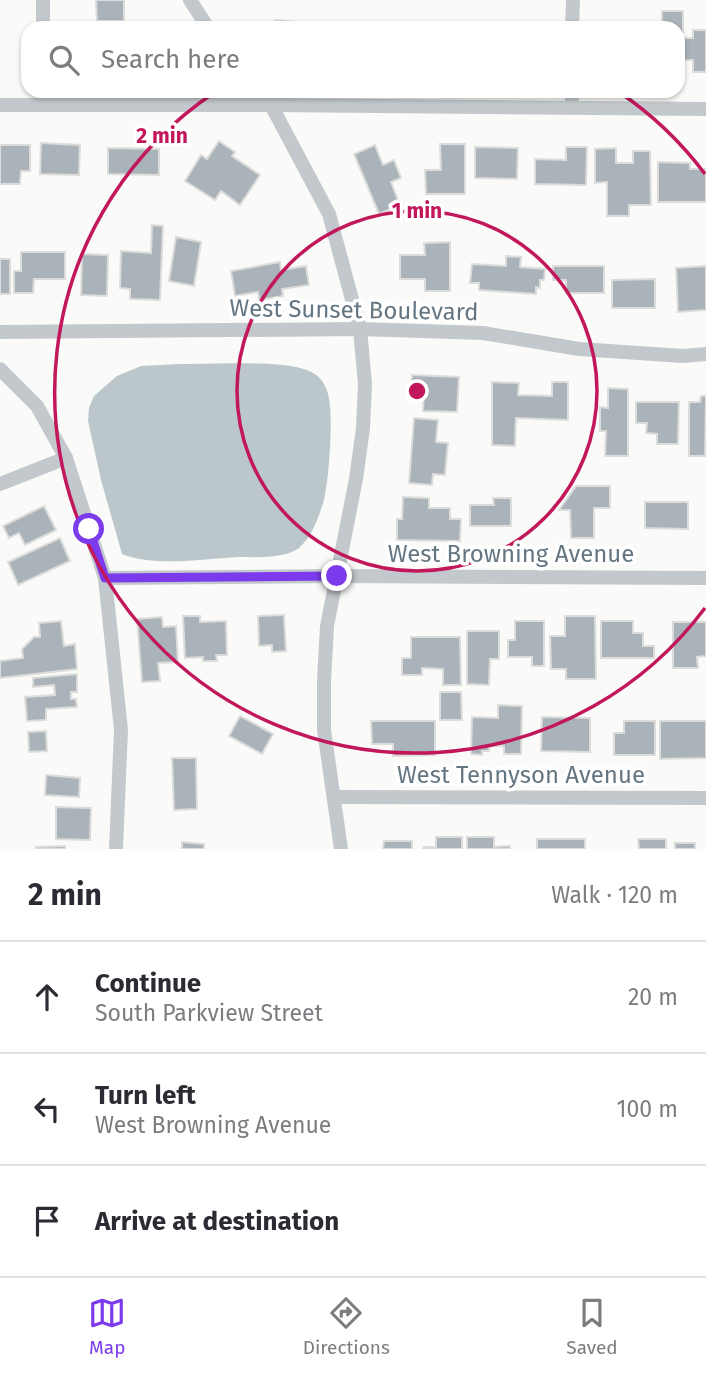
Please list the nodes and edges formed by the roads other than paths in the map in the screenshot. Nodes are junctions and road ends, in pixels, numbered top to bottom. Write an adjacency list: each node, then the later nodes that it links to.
1 (43, 0): 4 (street)
2 (190, 0): 5 (street)
3 (573, 0): 6 (street)
4 (43, 21)
5 (204, 21)
6 (572, 21)
7 (42, 98): 10 (street); 11 (street)
8 (266, 98): 11 (street)
9 (572, 98): 12 (street)
10 (0, 105)
11 (271, 105): 12 (street); 14 (street)
12 (572, 108): 13 (street)
13 (706, 108)
14 (360, 329): 15 (street, West Sunset Boulevard); 16 (street, West Sunset Boulevard); 20 (street)
15 (0, 332)
16 (706, 354)
17 (0, 369): 18 (street)
18 (66, 458): 19 (street); 21 (street)
19 (0, 484)
20 (337, 576): 21 (street, West Browning Avenue); 22 (street, West Browning Avenue); 23 (street)
21 (105, 578): 25 (street)
22 (706, 578)
23 (335, 797): 24 (street, West Tennyson Avenue); 26 (street)
24 (706, 799)
25 (116, 849)
26 (341, 849)

